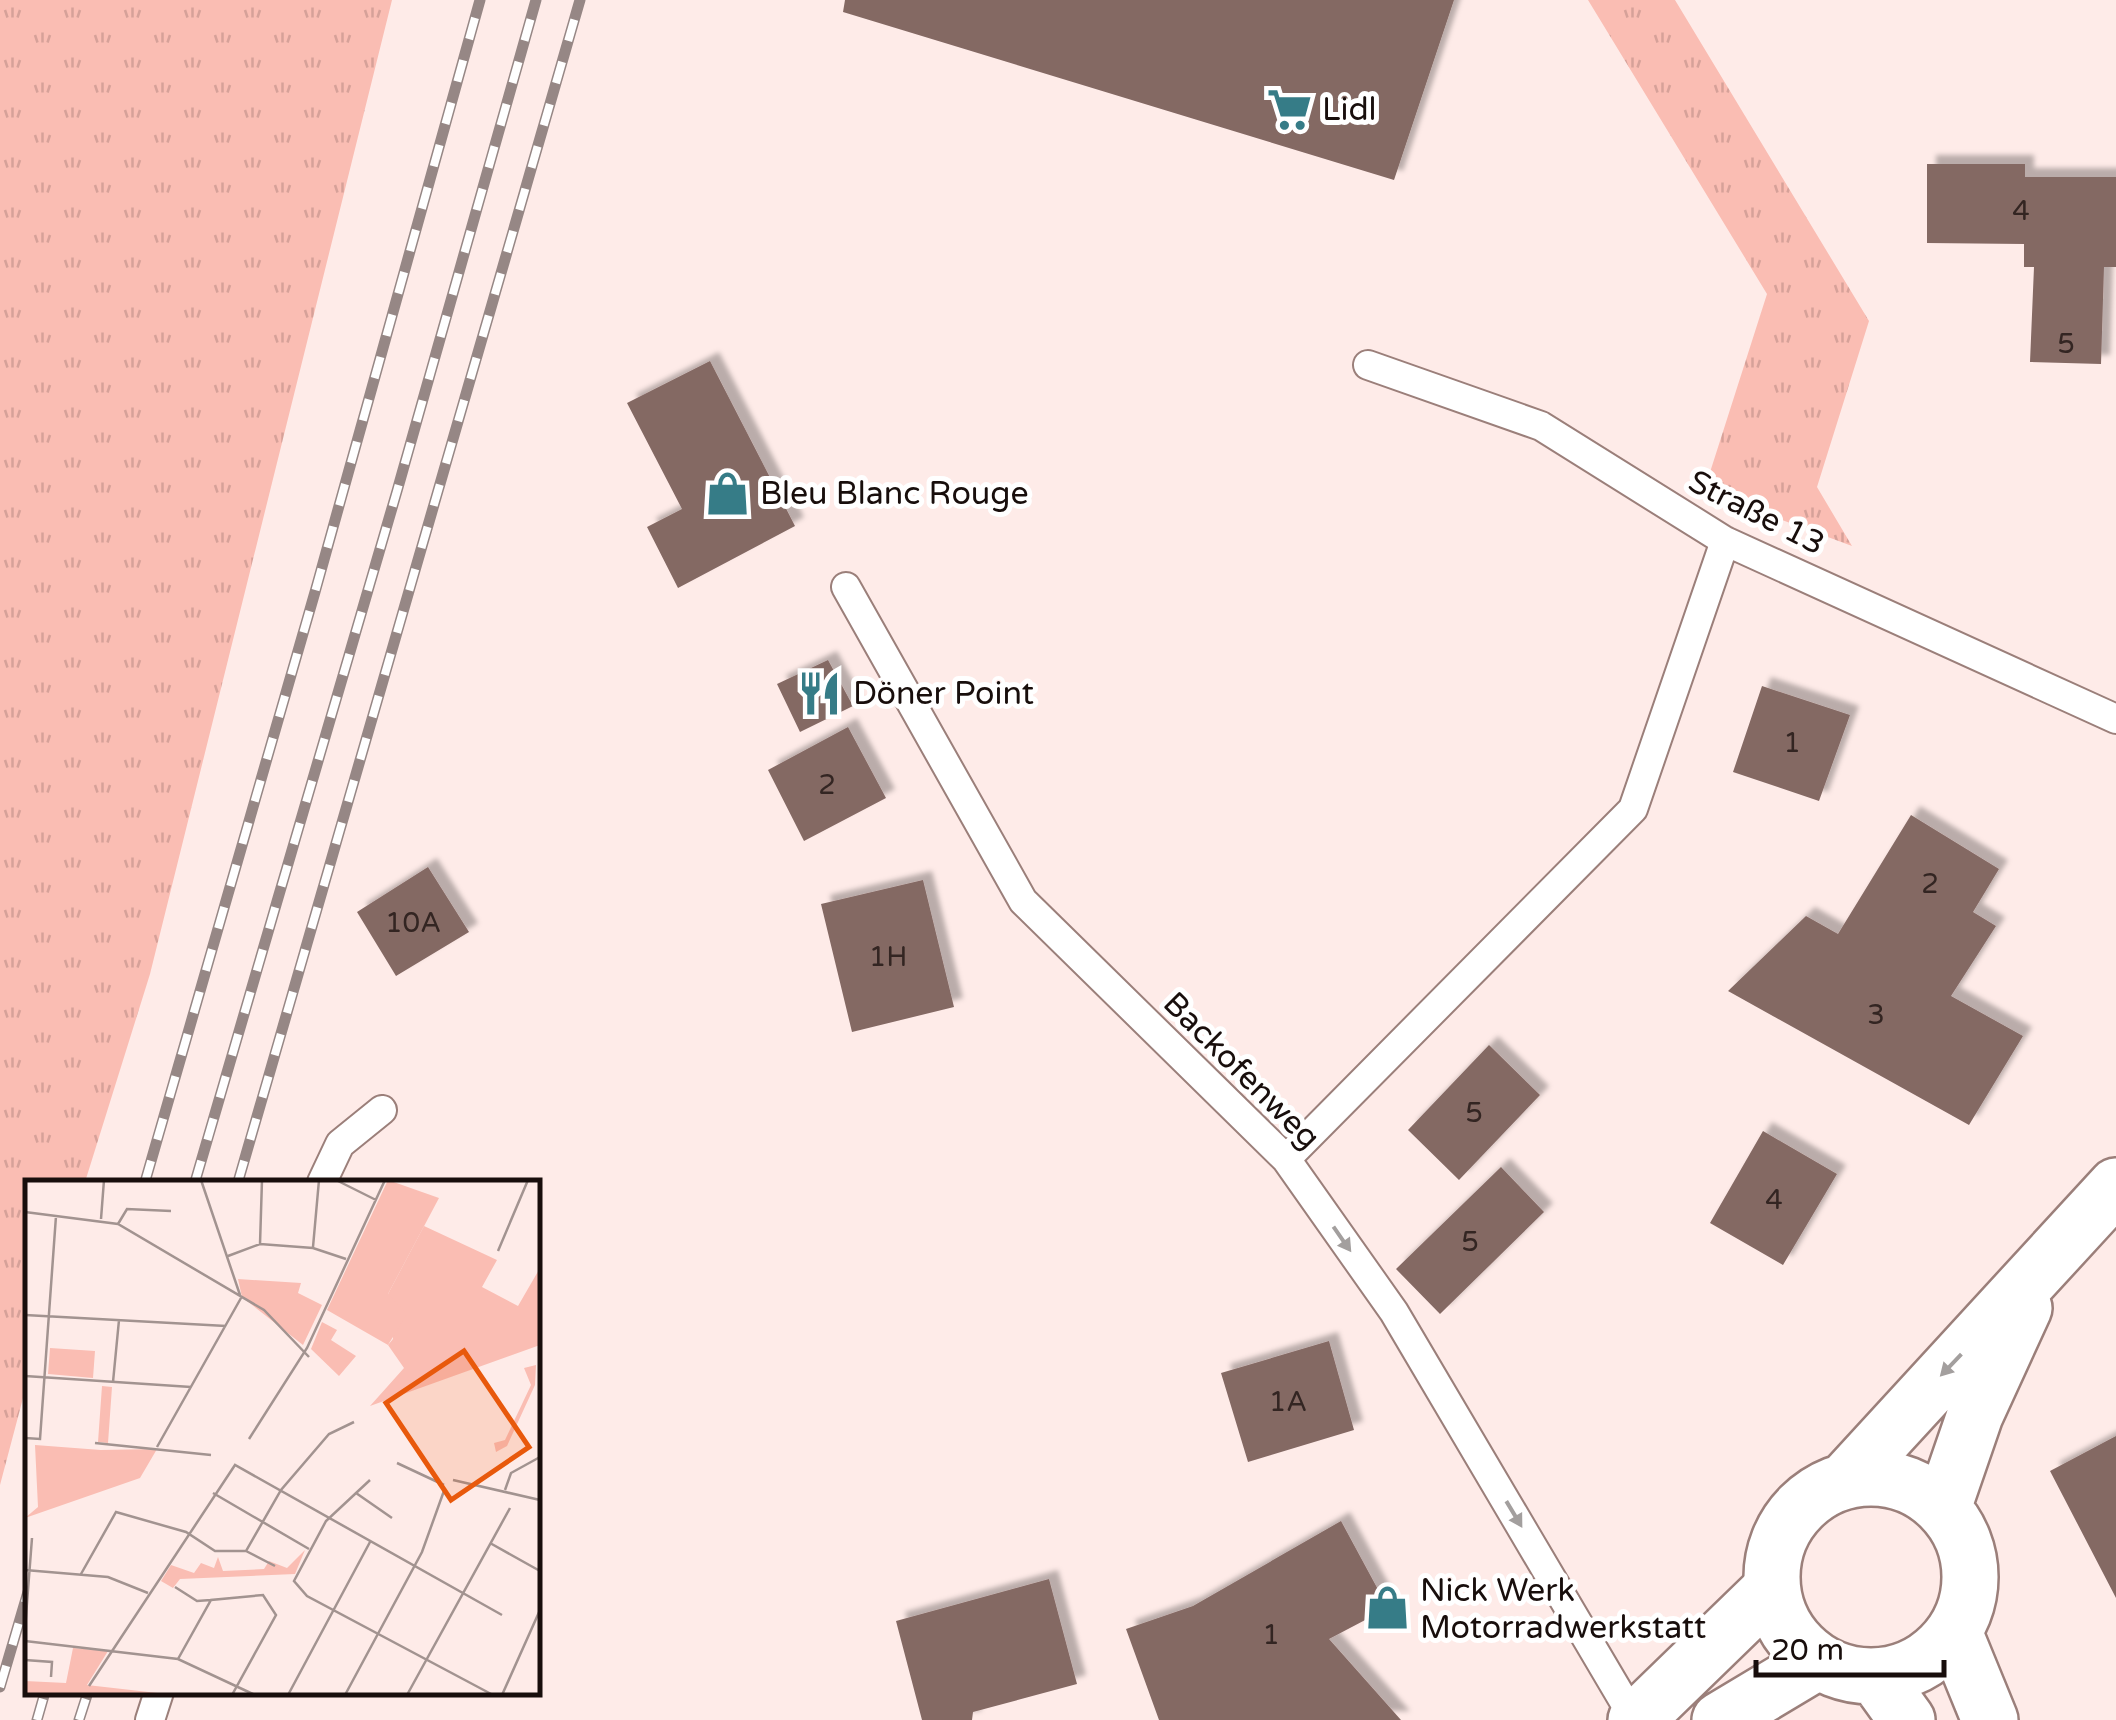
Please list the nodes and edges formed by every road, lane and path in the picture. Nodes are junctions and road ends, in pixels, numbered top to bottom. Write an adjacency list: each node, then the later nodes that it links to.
1 (1368, 365): 2 (lane, Straße 13)
2 (1725, 540): 4 (lane, Straße 13); 6 (lane)
3 (846, 587): 6 (lane, Backofenweg)
4 (2116, 718)
5 (382, 1110): 7 (lane)
6 (1286, 1159): 17 (lane, Backofenweg, one-way to 17)
7 (323, 1180)
8 (2116, 1186): 9 (main road)
9 (2042, 1268): 10 (main road, one-way to 10); 11 (main road)
10 (1846, 1480): 11 (main road); 12 (main road)
11 (1943, 1508): 13 (main road)
12 (1771, 1588): 14 (main road); 17 (main road)
13 (1954, 1632): 16 (main road); 20 (main road)
14 (1817, 1662): 16 (main road); 19 (main road)
15 (158, 1695): 18 (lane)
16 (1892, 1698)
17 (1630, 1710)
18 (150, 1720)
19 (1720, 1720)
20 (1990, 1720)

